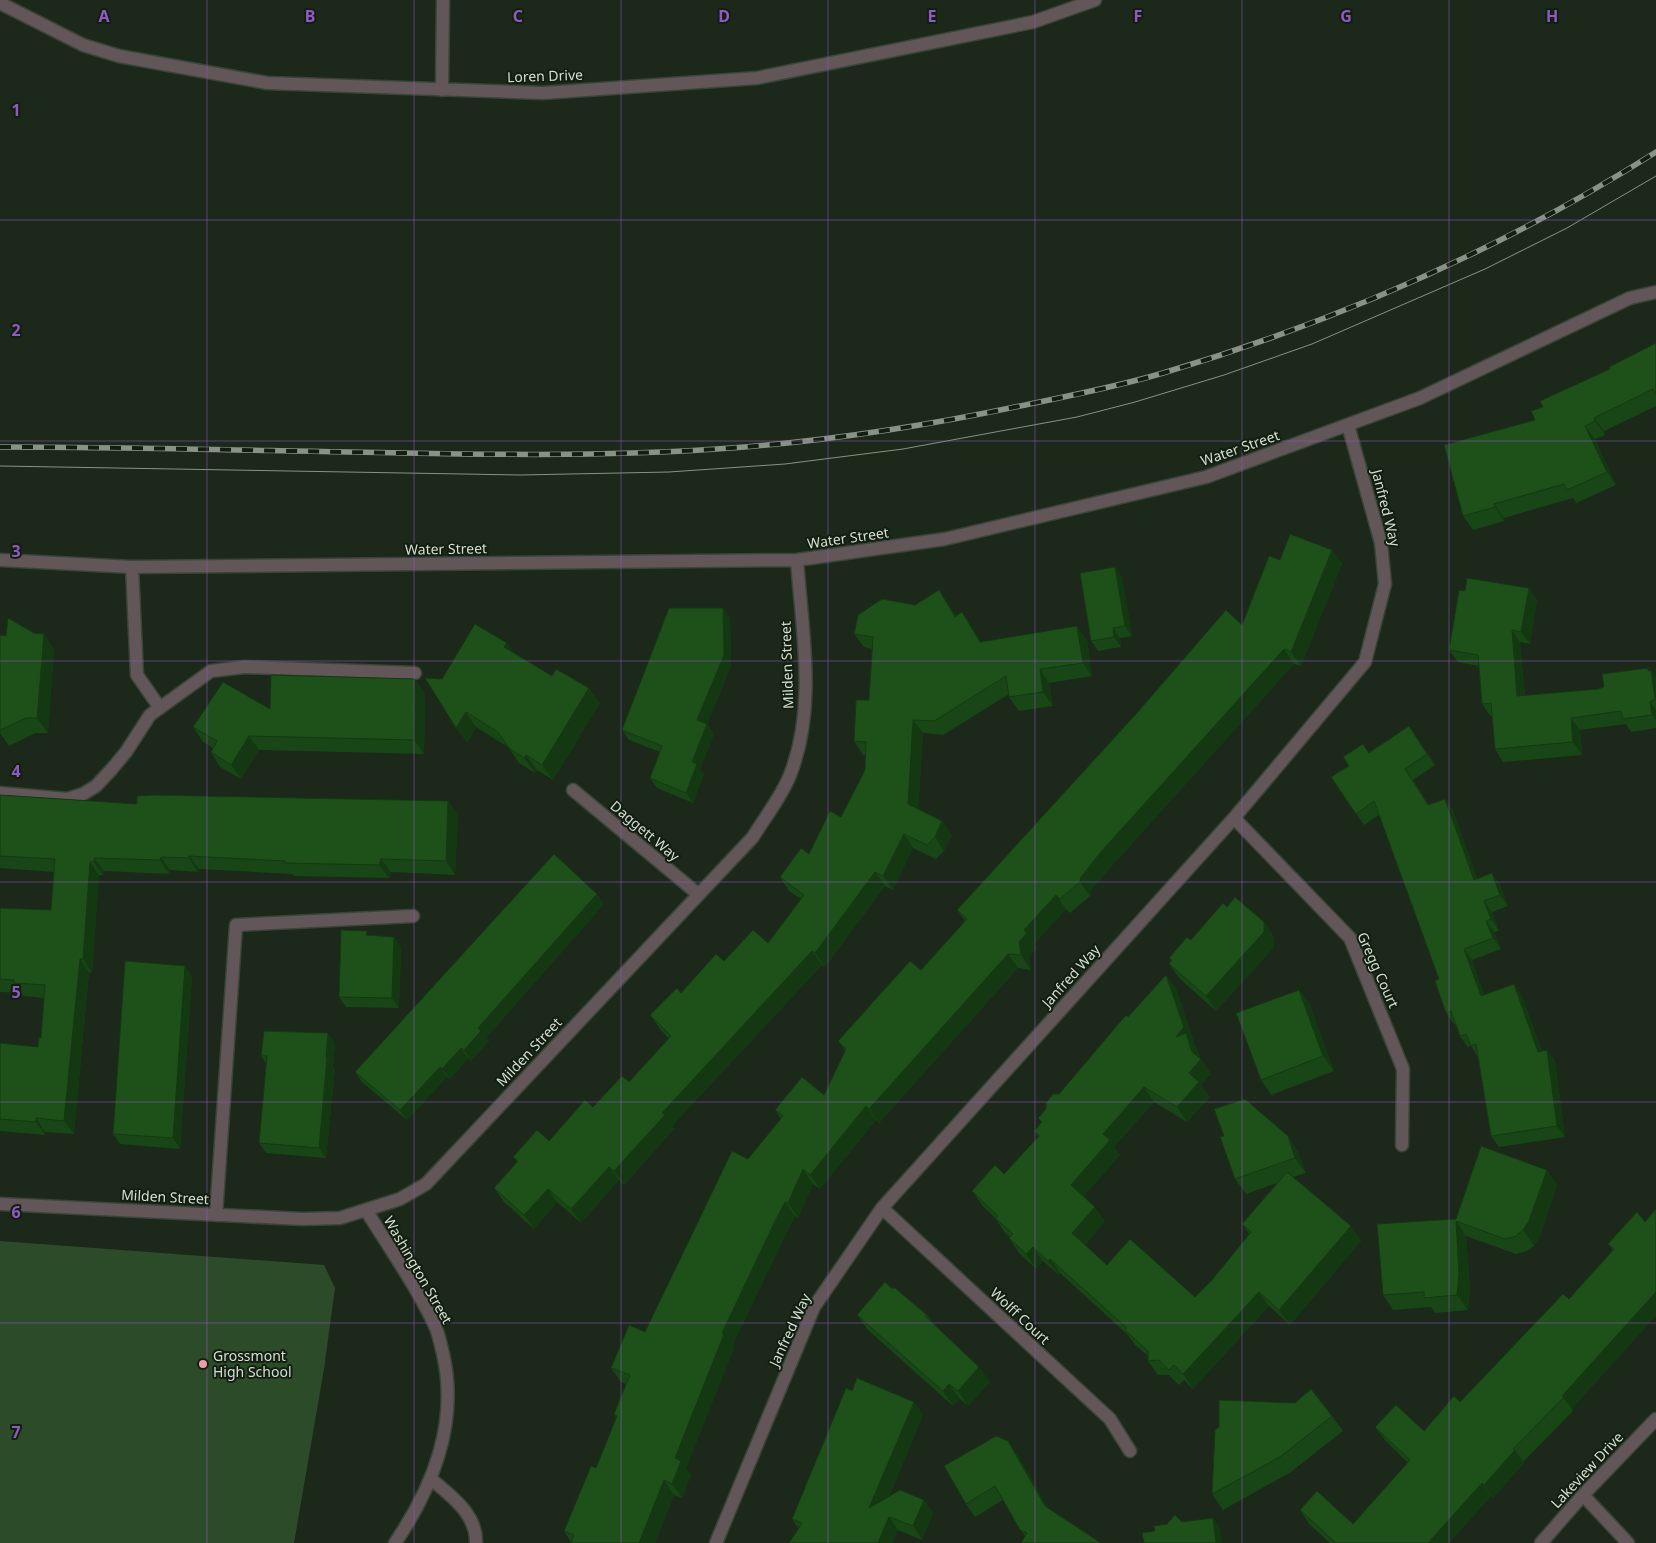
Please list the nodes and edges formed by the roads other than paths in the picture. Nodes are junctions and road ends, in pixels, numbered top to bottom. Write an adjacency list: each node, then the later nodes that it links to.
1 (443, 0): 4 (street)
2 (1095, 0): 4 (street, Loren Drive)
3 (0, 3): 4 (street, Loren Drive)
4 (442, 90)
5 (1656, 292): 6 (street, Water Street)
6 (1348, 425): 8 (street, Water Street); 14 (street, Janfred Way)
7 (0, 560): 9 (street, Water Street)
8 (796, 560): 9 (street, Water Street); 15 (street, Milden Street)
9 (132, 567): 11 (street)
10 (415, 672): 11 (street)
11 (160, 708): 13 (street)
12 (573, 790): 15 (street, Daggett Way)
13 (0, 793)
14 (1234, 818): 17 (street, Gregg Court); 19 (street, Janfred Way)
15 (698, 894): 20 (street, Milden Street)
16 (413, 916): 21 (street)
17 (1402, 1145)
18 (0, 1204): 21 (street, Milden Street)
19 (882, 1208): 23 (street, Wolff Court); 28 (street, Janfred Way)
20 (366, 1210): 21 (street, Milden Street); 24 (street, Washington Street)
21 (216, 1215)
22 (1656, 1419): 25 (street, Lakeview Drive)
23 (1130, 1451)
24 (432, 1479): 26 (street, Washington Street); 27 (street)
25 (1583, 1496): 29 (street, Lakeview Drive); 30 (street)
26 (394, 1543)
27 (476, 1543)
28 (716, 1543)
29 (1541, 1543)
30 (1628, 1543)

